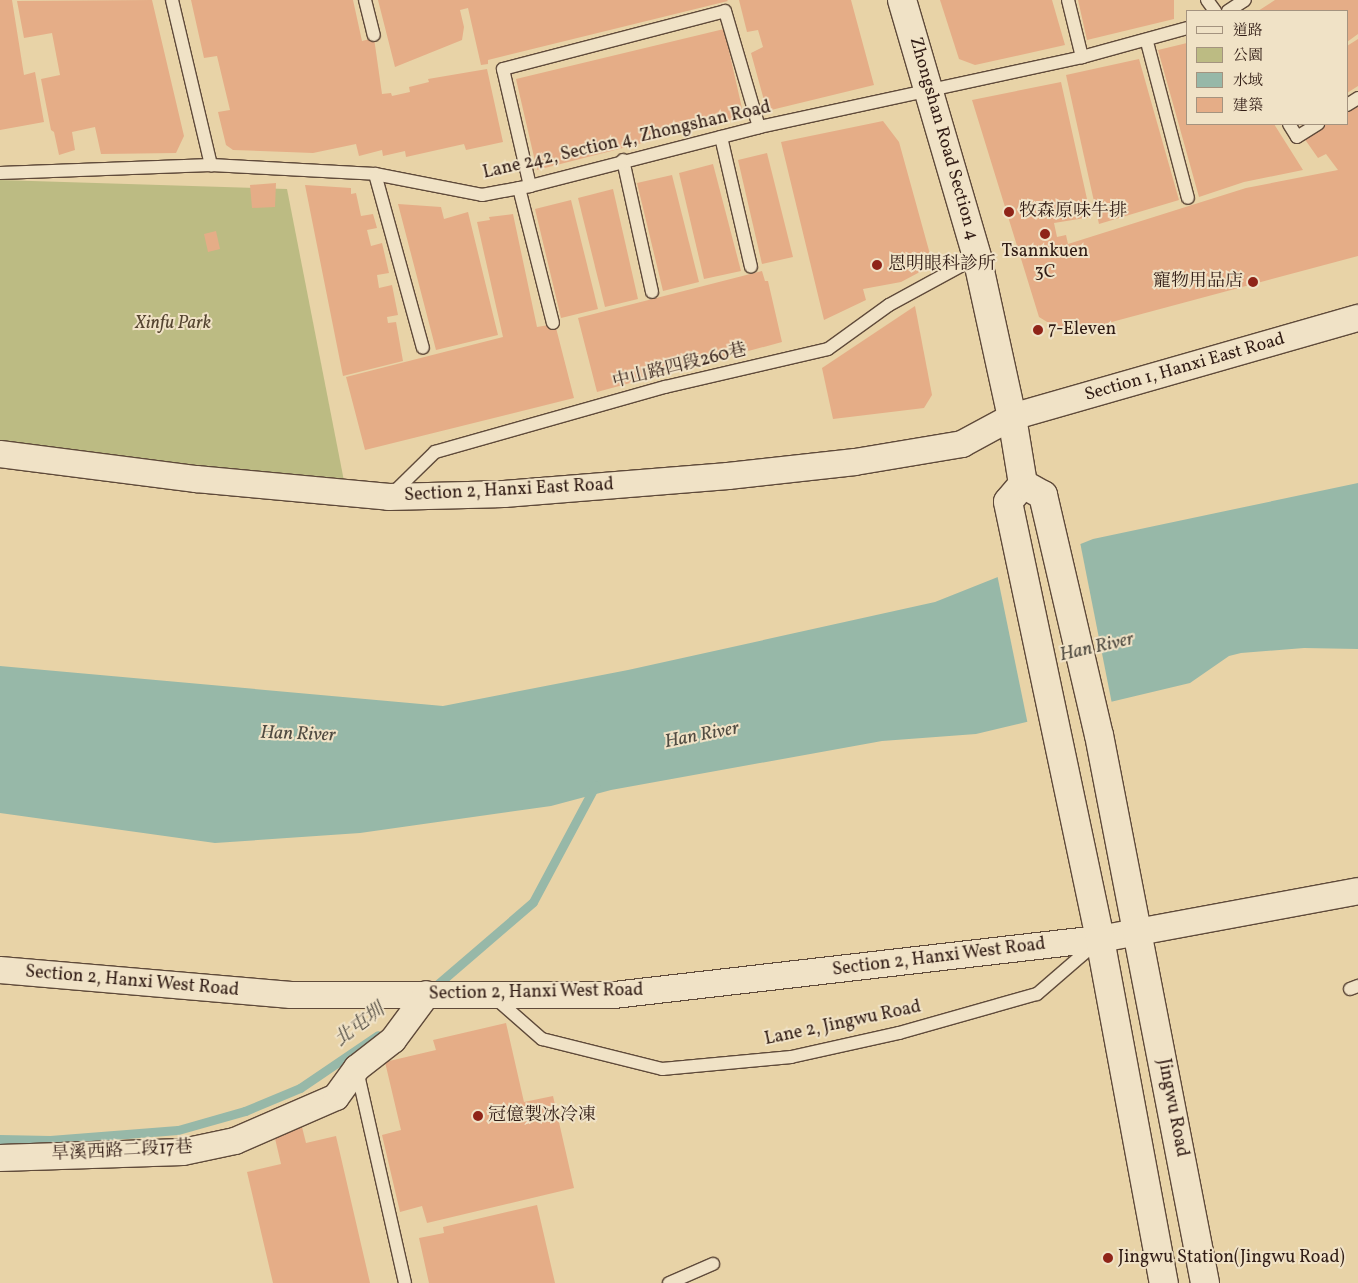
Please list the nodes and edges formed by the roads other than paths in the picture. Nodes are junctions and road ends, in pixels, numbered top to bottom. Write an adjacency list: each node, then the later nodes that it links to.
1 (172, 0): 17 (lane)
2 (366, 0): 8 (lane)
3 (902, 0): 11 (street, Zhongshan Road Section 4)
4 (1068, 0): 10 (lane)
5 (1245, 0): 6 (lane)
6 (1230, 10)
7 (1186, 28): 9 (lane, Lane 242, Section 4, Zhongshan Road)
8 (374, 35)
9 (1148, 42): 10 (lane, Lane 242, Section 4, Zhongshan Road); 21 (lane)
10 (1082, 58): 11 (lane, Lane 242, Section 4, Zhongshan Road)
11 (931, 91): 14 (lane, Lane 242, Section 4, Zhongshan Road); 22 (street, Zhongshan Road Section 4)
12 (1290, 125): 13 (lane)
13 (1316, 125)
14 (759, 127): 15 (lane, Lane 242, Section 4, Zhongshan Road); 20 (lane)
15 (721, 137): 16 (lane, Lane 242, Section 4, Zhongshan Road); 23 (lane)
16 (623, 160): 20 (lane, Lane 242, Section 4, Zhongshan Road); 24 (lane)
17 (211, 165): 18 (lane, Lane 242, Section 4, Zhongshan Road); 19 (lane, Lane 242, Section 4, Zhongshan Road)
18 (0, 172)
19 (376, 174): 20 (lane, Lane 242, Section 4, Zhongshan Road); 27 (lane)
20 (524, 187): 26 (lane)
21 (1188, 198)
22 (977, 257): 28 (street, Zhongshan Road Section 4); 31 (lane, 中山路四段260巷)
23 (751, 267)
24 (652, 292)
25 (1358, 318): 28 (street, Section 1, Hanxi East Road)
26 (553, 323)
27 (423, 348)
28 (1012, 418): 30 (street, Zhongshan Road Section 4); 31 (street, Section 2, Hanxi East Road)
29 (0, 454): 31 (street, Section 2, Hanxi East Road)
30 (1025, 494): 33 (street, Jingwu Road); 34 (street)
31 (389, 497)
32 (1358, 891): 33 (street, Section 2, Hanxi West Road)
33 (1139, 933): 34 (street, Section 2, Hanxi West Road); 44 (street, Jingwu Road)
34 (1100, 939): 37 (street, Section 2, Hanxi West Road); 37 (lane, Lane 2, Jingwu Road); 43 (street)
35 (0, 970): 36 (street, Section 2, Hanxi West Road)
36 (428, 994): 37 (street, Section 2, Hanxi West Road); 38 (street, 旱溪西路二段17巷)
37 (492, 995)
38 (356, 1068): 39 (street, 旱溪西路二段17巷); 41 (lane)
39 (0, 1158)
40 (713, 1264): 42 (lane)
41 (405, 1283)
42 (669, 1283)
43 (1164, 1283)
44 (1205, 1283)

